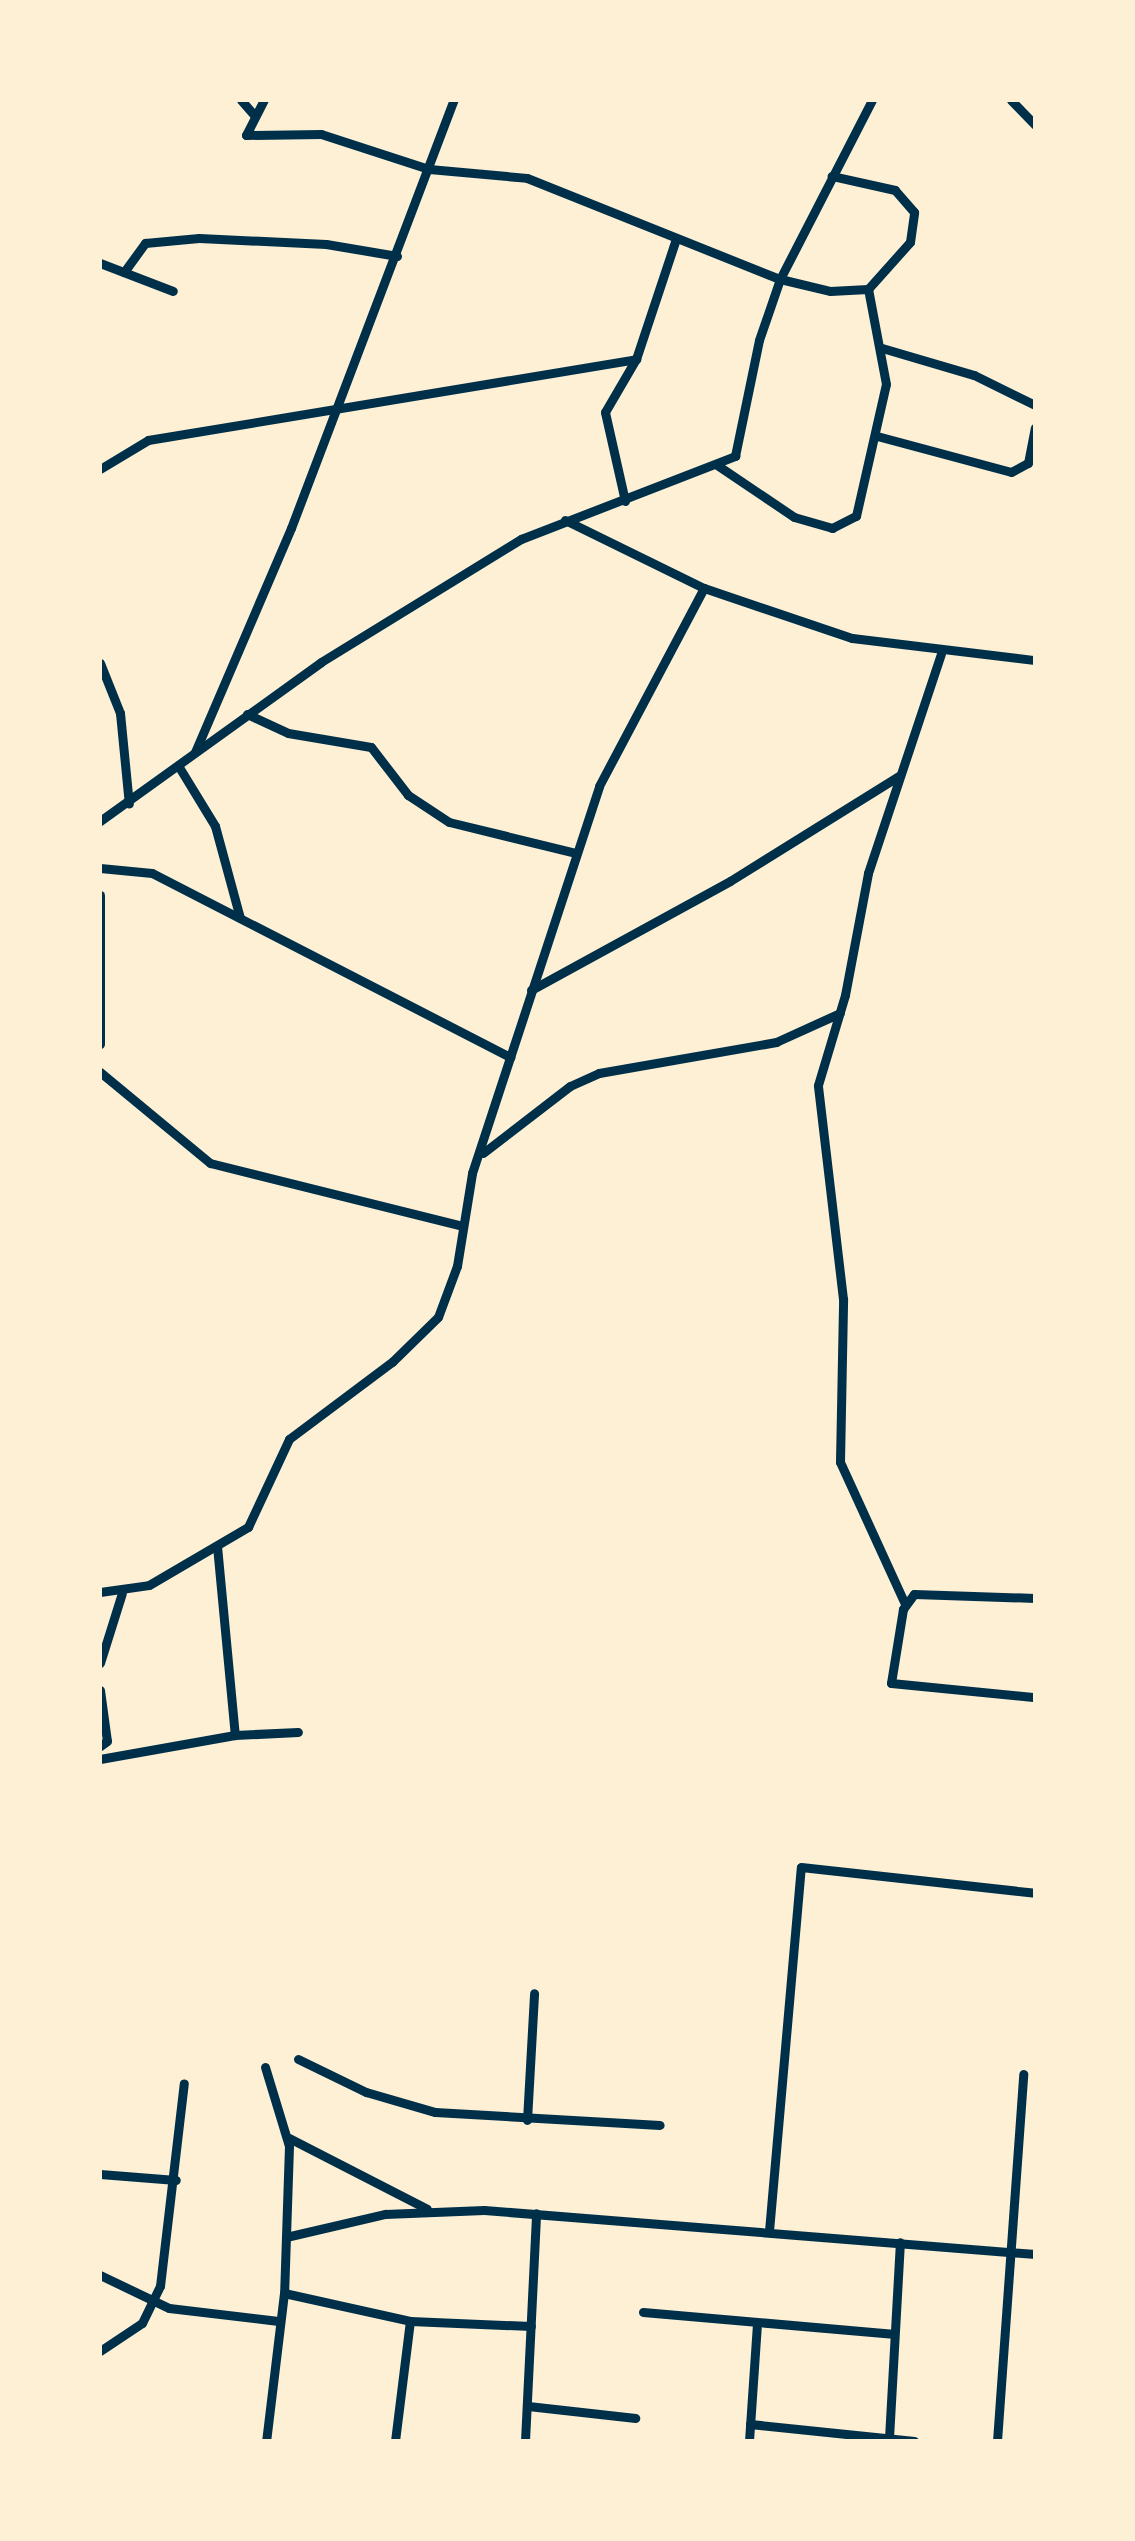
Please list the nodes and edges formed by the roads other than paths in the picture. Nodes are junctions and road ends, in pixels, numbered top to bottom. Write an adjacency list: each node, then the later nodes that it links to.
1 (241, 100): 6 (street)
2 (264, 100): 6 (street)
3 (454, 100): 8 (street)
4 (872, 100): 9 (street)
5 (1010, 100): 7 (street)
6 (256, 116): 8 (street)
7 (1035, 125)
8 (429, 169): 10 (street); 11 (street)
9 (832, 176): 14 (street); 15 (street)
10 (675, 242): 14 (street); 18 (street)
11 (397, 256): 13 (street); 20 (street)
12 (100, 263): 13 (street)
13 (124, 272): 16 (street)
14 (780, 278): 15 (street); 23 (street)
15 (868, 289): 17 (street)
16 (173, 290)
17 (882, 348): 19 (street); 22 (street)
18 (636, 359): 20 (street); 25 (street)
19 (1035, 405)
20 (331, 413): 24 (street); 33 (street)
21 (1035, 428): 22 (street)
22 (877, 436): 23 (street)
23 (717, 465): 25 (street)
24 (100, 469)
25 (625, 501): 26 (street)
26 (566, 520): 27 (street); 32 (street)
27 (704, 588): 28 (street); 38 (street)
28 (941, 654): 29 (street); 35 (street)
29 (1035, 660)
30 (100, 663): 31 (street)
31 (103, 675): 36 (street)
32 (247, 714): 33 (street); 38 (street)
33 (194, 756): 34 (street)
34 (179, 767): 36 (street); 41 (street)
35 (898, 776): 42 (street); 43 (street)
36 (129, 804): 37 (street)
37 (100, 821)
38 (576, 852): 42 (street)
39 (100, 868): 41 (street)
40 (100, 895): 44 (street)
41 (240, 918): 45 (street)
42 (531, 990): 45 (street)
43 (840, 1014): 47 (street); 53 (street)
44 (100, 1044)
45 (510, 1057): 47 (street)
46 (100, 1072): 48 (street)
47 (480, 1156): 48 (street)
48 (462, 1226): 49 (street)
49 (218, 1546): 51 (street); 58 (street)
50 (100, 1592): 51 (street)
51 (122, 1593): 54 (street)
52 (1035, 1598): 53 (street)
53 (905, 1604): 56 (street)
54 (100, 1663)
55 (100, 1690): 59 (street)
56 (1035, 1697)
57 (298, 1732): 58 (street)
58 (235, 1735): 60 (street)
59 (100, 1746)
60 (100, 1759)
61 (1035, 1894): 74 (street)
62 (534, 1993): 67 (street)
63 (298, 2059): 67 (street)
64 (265, 2067): 69 (street)
65 (1023, 2074): 77 (street)
66 (184, 2084): 71 (street)
67 (527, 2120): 68 (street)
68 (660, 2125)
69 (289, 2138): 72 (street); 75 (street)
70 (100, 2174): 71 (street)
71 (176, 2180): 81 (street)
72 (429, 2210): 73 (street); 75 (street)
73 (536, 2213): 74 (street); 86 (street)
74 (770, 2231): 76 (street)
75 (286, 2237): 80 (street)
76 (900, 2242): 77 (street); 87 (street)
77 (1012, 2252): 78 (street); 98 (street)
78 (1035, 2254)
79 (100, 2275): 81 (street)
80 (284, 2293): 83 (street); 84 (street)
81 (153, 2302): 83 (street); 88 (street)
82 (644, 2312): 85 (street)
83 (278, 2321): 93 (street)
84 (410, 2321): 86 (street); 94 (street)
85 (757, 2324): 87 (street); 91 (street)
86 (531, 2326): 89 (street)
87 (892, 2334): 92 (street)
88 (100, 2351)
89 (528, 2406): 90 (street); 95 (street)
90 (635, 2418)
91 (750, 2424): 92 (street); 96 (street)
92 (889, 2438): 97 (street)
93 (266, 2441)
94 (395, 2441)
95 (525, 2441)
96 (748, 2441)
97 (914, 2441)
98 (997, 2441)

